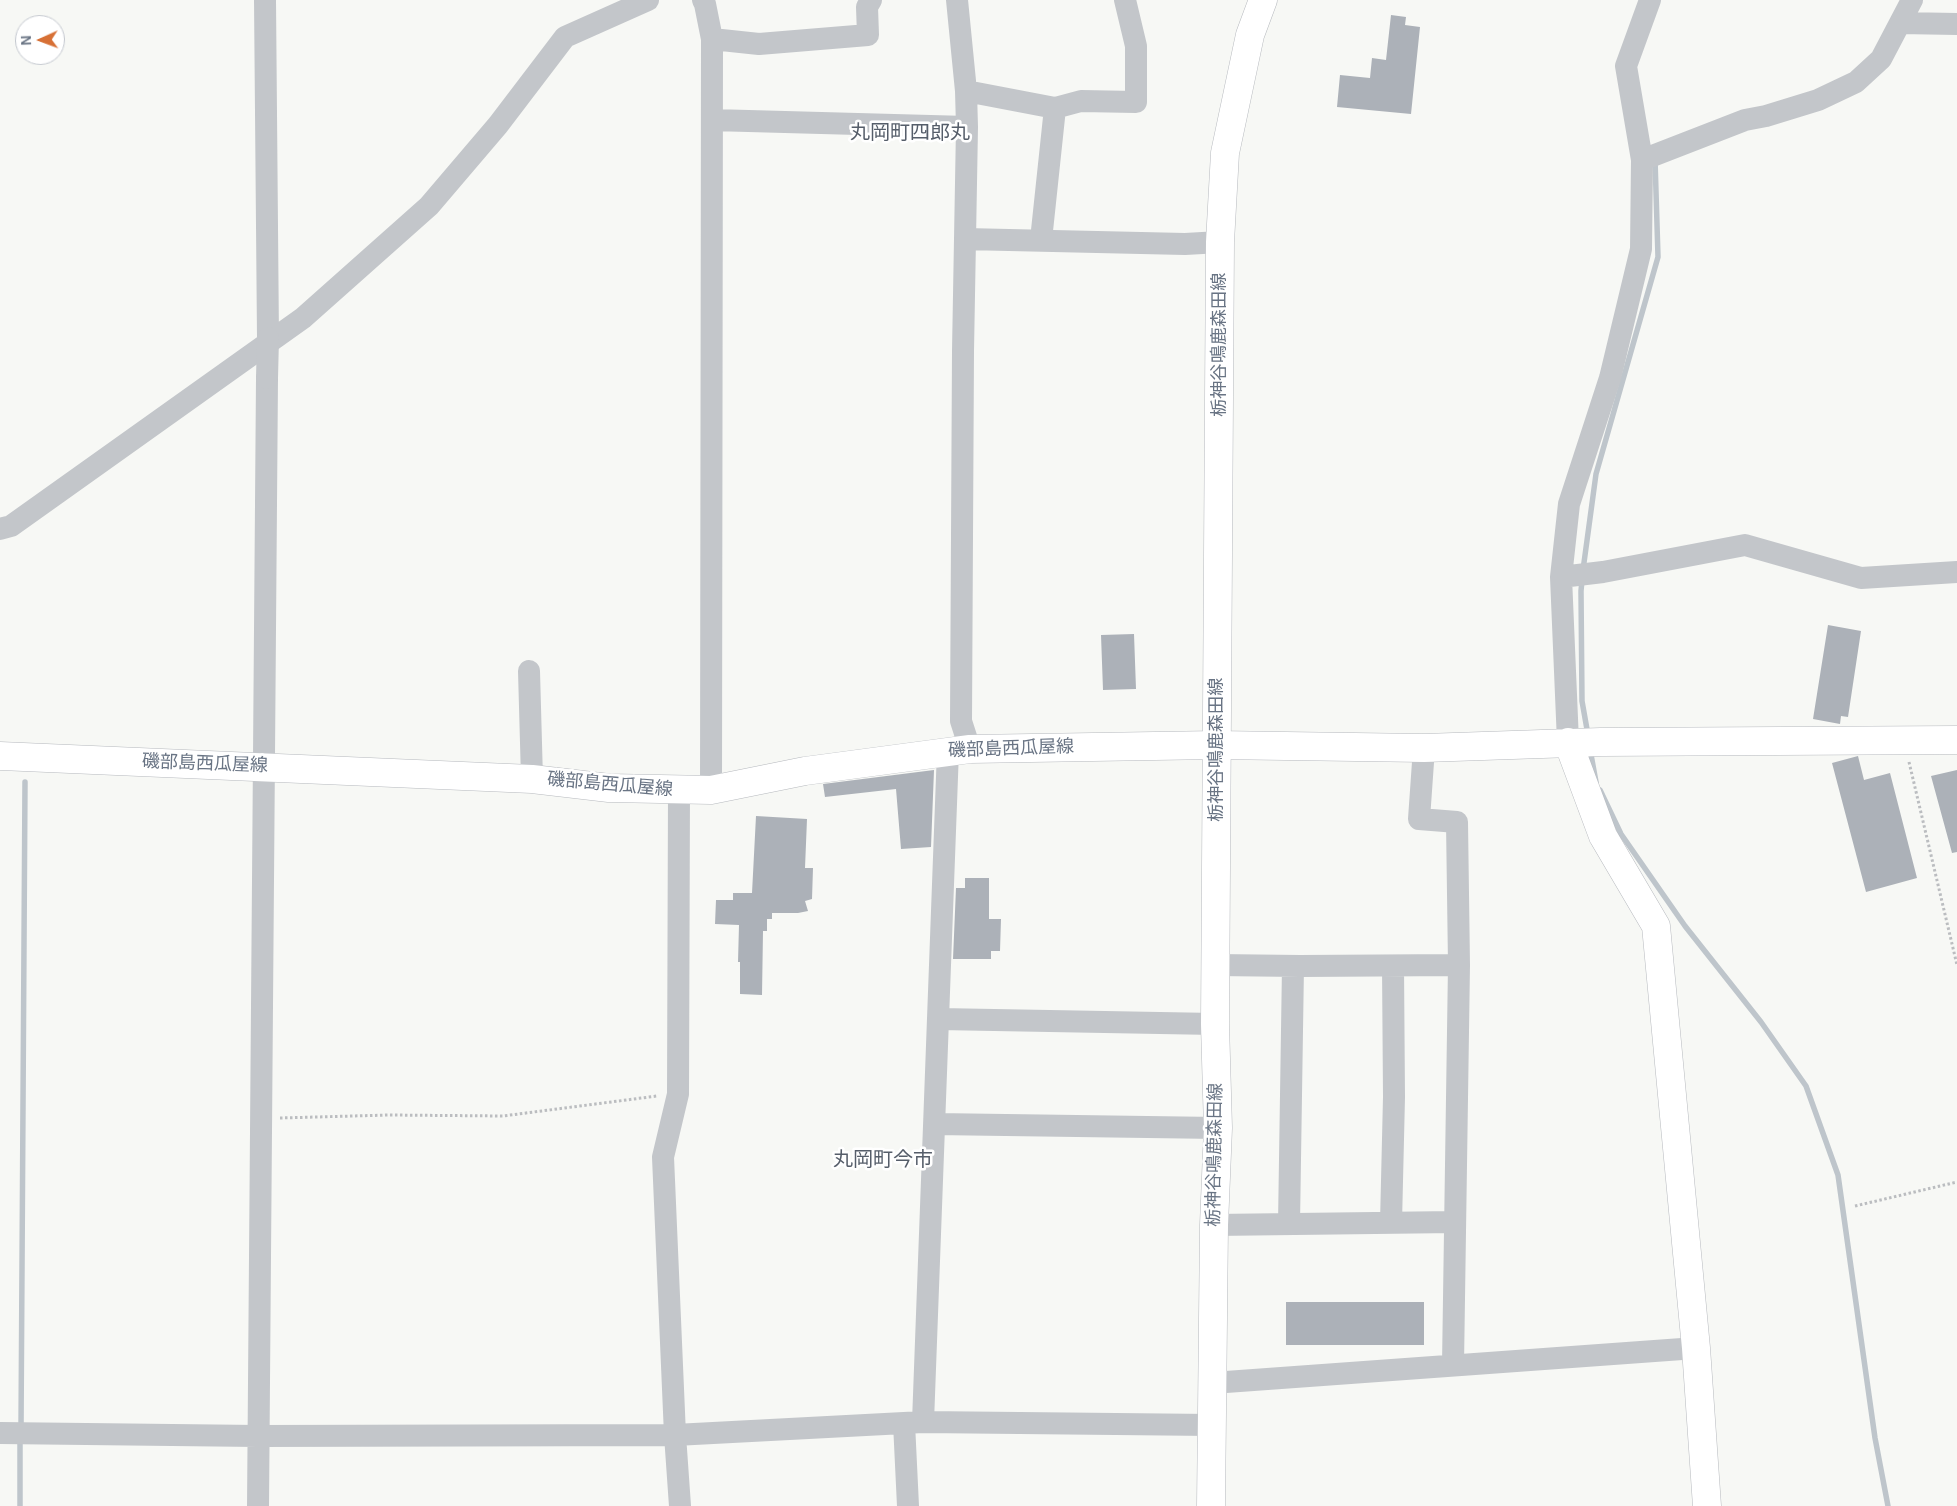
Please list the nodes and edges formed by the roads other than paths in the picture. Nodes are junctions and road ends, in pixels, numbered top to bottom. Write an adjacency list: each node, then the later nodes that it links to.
1 (266, 0): 31 (street, bridge)
2 (648, 0): 21 (street)
3 (871, 0): 12 (street)
4 (957, 0): 13 (street)
5 (1125, 0): 14 (street)
6 (1263, 0): 20 (main road, 栃神谷鳴鹿森田線)
7 (1650, 0): 17 (street)
8 (1912, 0): 10 (street)
9 (704, 2): 12 (street)
10 (1900, 24): 11 (street); 17 (street)
11 (1957, 24)
12 (712, 39): 15 (street)
13 (966, 91): 14 (street); 16 (street)
14 (1056, 108): 19 (street)
15 (712, 120): 16 (street); 33 (street)
16 (967, 127): 18 (street)
17 (1642, 160): 23 (street)
18 (965, 240): 19 (street); 29 (street)
19 (1041, 240): 20 (street)
20 (1220, 242): 27 (main road, 栃神谷鳴鹿森田線)
21 (0, 529)
22 (1957, 572): 23 (street)
23 (1561, 577): 26 (street)
24 (529, 671): 32 (street)
25 (1957, 740): 26 (main road, 磯部島西瓜屋線)
26 (1582, 742): 28 (main road, 磯部島西瓜屋線); 47 (main road)
27 (1216, 745): 28 (main road, 磯部島西瓜屋線); 29 (main road, 磯部島西瓜屋線); 35 (main road, 栃神谷鳴鹿森田線)
28 (1424, 748): 36 (street)
29 (959, 749): 33 (main road, 磯部島西瓜屋線); 39 (street)
30 (0, 756): 31 (main road, 磯部島西瓜屋線)
31 (264, 766): 32 (main road, 磯部島西瓜屋線); 54 (street)
32 (532, 778): 34 (main road, 磯部島西瓜屋線)
33 (711, 790): 34 (main road, 磯部島西瓜屋線)
34 (679, 791): 53 (street)
35 (1216, 965): 37 (street); 40 (main road, 栃神谷鳴鹿森田線)
36 (1459, 965): 38 (street); 43 (street)
37 (1293, 966): 38 (street); 45 (street)
38 (1393, 966): 44 (street)
39 (939, 1019): 40 (street); 41 (street)
40 (1216, 1024): 42 (main road, 栃神谷鳴鹿森田線)
41 (935, 1124): 42 (street); 50 (street)
42 (1218, 1128): 46 (main road, 栃神谷鳴鹿森田線)
43 (1455, 1222): 44 (street); 48 (street)
44 (1391, 1223): 45 (street)
45 (1290, 1224): 46 (street)
46 (1214, 1225): 49 (main road, 栃神谷鳴鹿森田線)
47 (1696, 1348): 48 (street); 59 (main road)
48 (1453, 1366): 49 (street)
49 (1212, 1382): 51 (main road, 栃神谷鳴鹿森田線)
50 (914, 1422): 51 (street); 53 (street); 57 (street)
51 (1212, 1425): 58 (main road, 栃神谷鳴鹿森田線)
52 (0, 1433): 54 (street)
53 (675, 1435): 54 (street); 56 (street)
54 (258, 1436): 55 (street)
55 (258, 1506)
56 (680, 1506)
57 (908, 1506)
58 (1211, 1506)
59 (1707, 1506)

